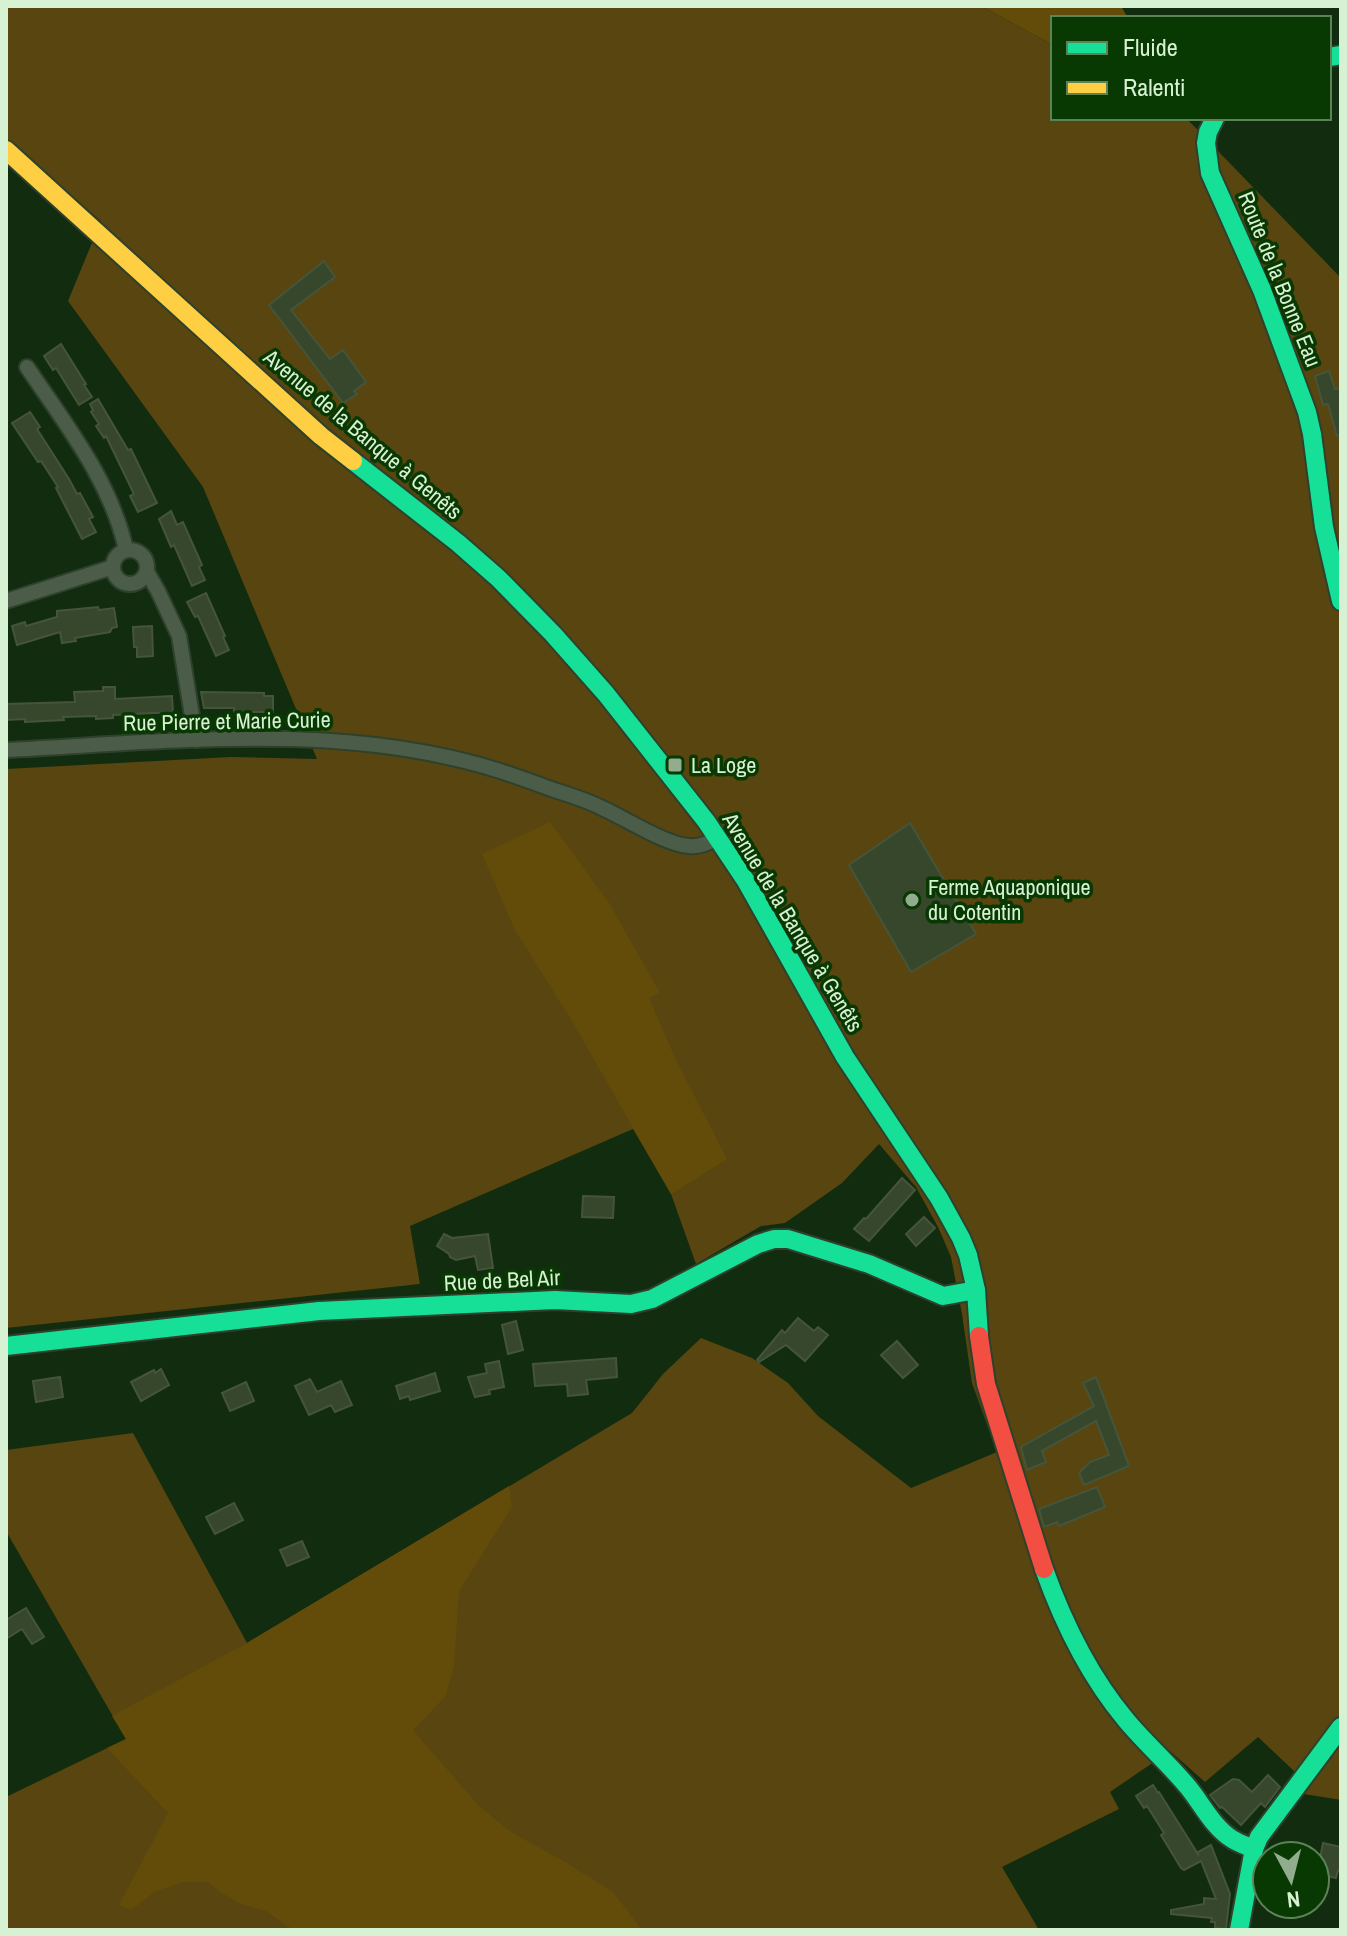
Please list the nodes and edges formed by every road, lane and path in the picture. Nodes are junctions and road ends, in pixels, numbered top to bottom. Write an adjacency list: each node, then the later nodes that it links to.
1 (1214, 120): 8 (street, Route de la Bonne Eau)
2 (6, 150): 11 (street, Avenue de la Banque à Genêts)
3 (27, 367): 4 (street)
4 (126, 550): 5 (street); 6 (street)
5 (113, 567): 6 (street); 7 (street)
6 (147, 572): 9 (street)
7 (6, 601)
8 (1341, 601)
9 (196, 740): 10 (street, Rue Pierre et Marie Curie); 11 (street, Rue Pierre et Marie Curie)
10 (6, 750)
11 (717, 838): 12 (street, Avenue de la Banque à Genêts)
12 (976, 1290): 13 (street, Rue de Bel Air); 16 (street, Avenue de la Banque à Genêts)
13 (6, 1346)
14 (1341, 1727): 15 (street)
15 (1258, 1840)
16 (1251, 1848)
17 (1251, 1865): 18 (street)
18 (1239, 1930)

